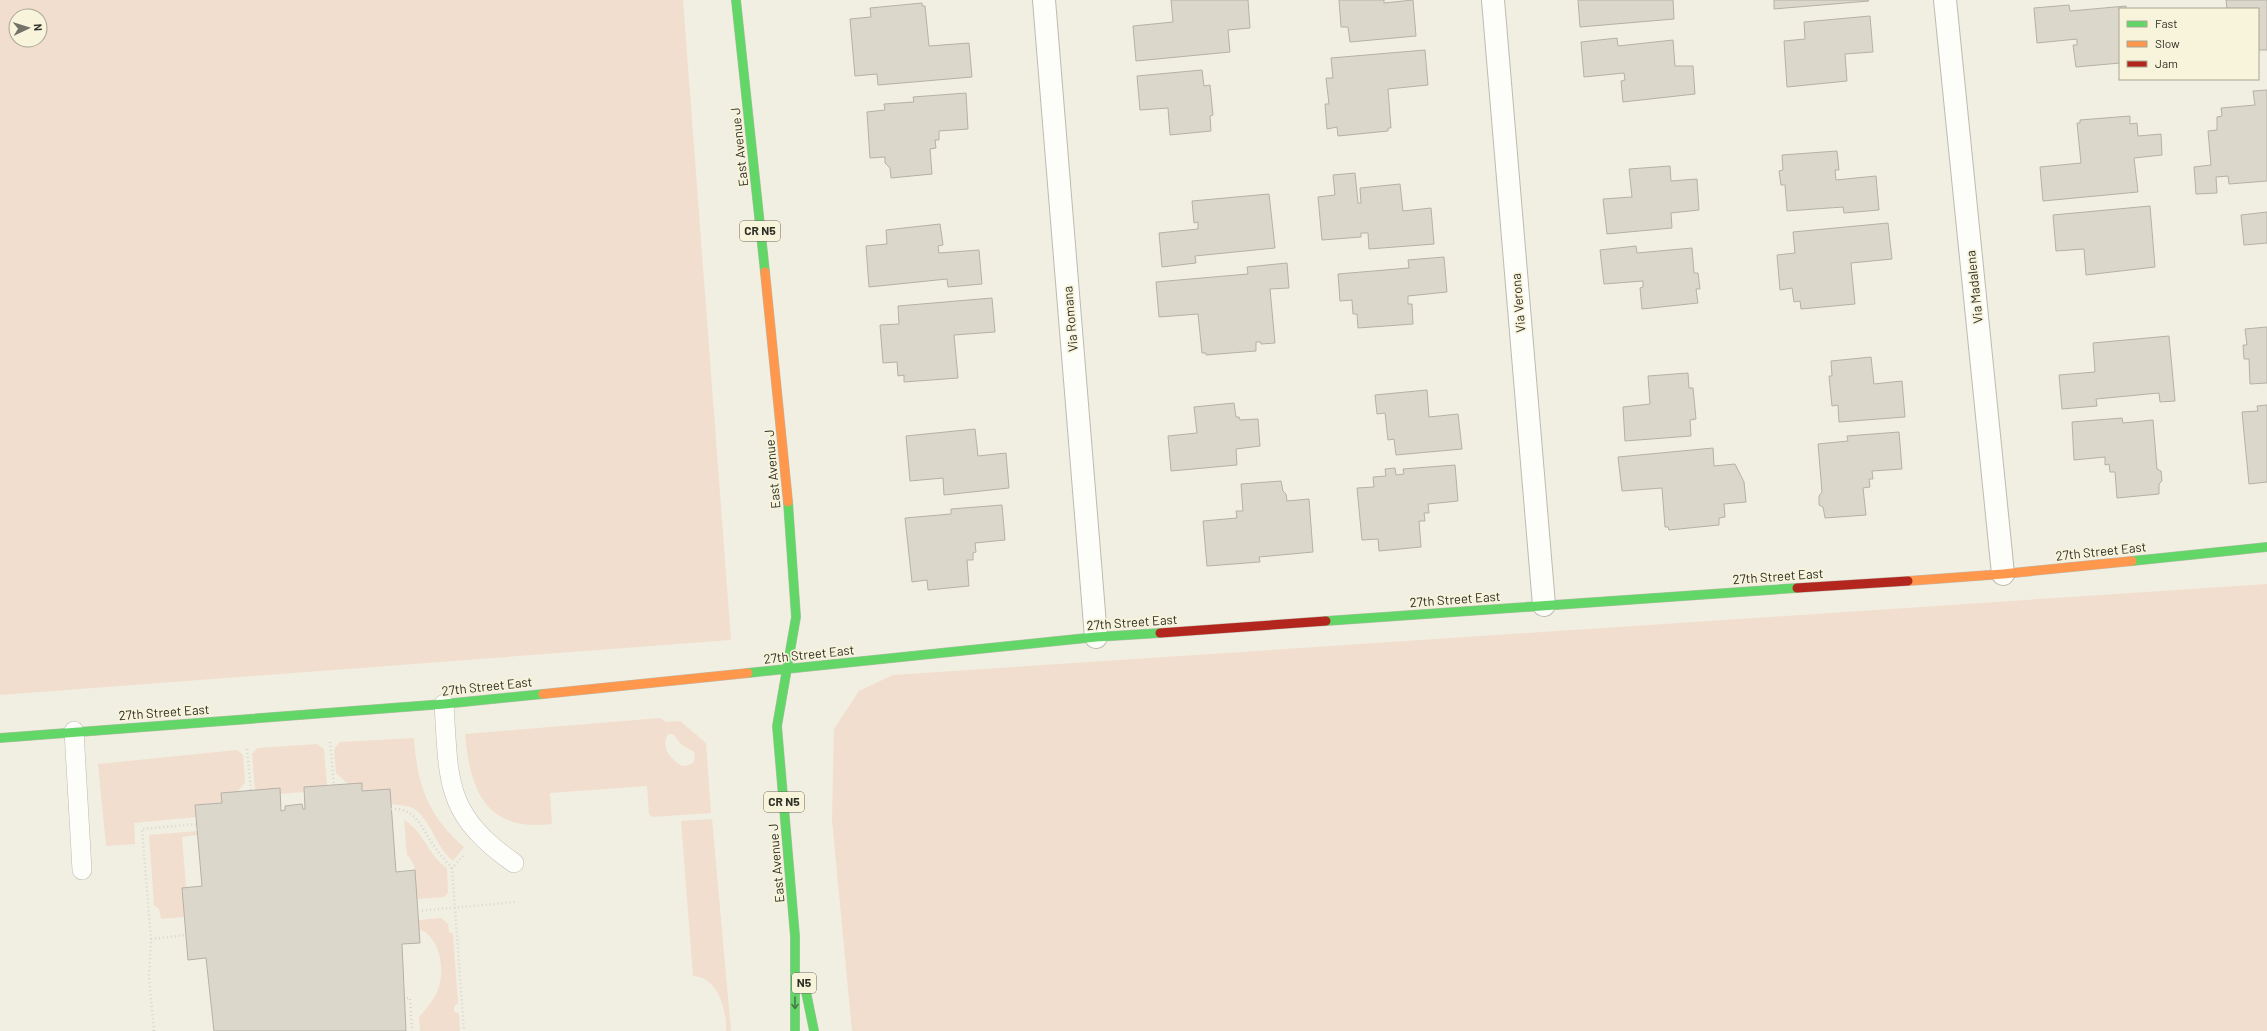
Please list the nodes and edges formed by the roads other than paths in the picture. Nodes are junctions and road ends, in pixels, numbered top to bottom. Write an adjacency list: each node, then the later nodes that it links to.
1 (736, 0): 9 (street, East Avenue J / CR N5)
2 (1044, 0): 8 (street, Via Romana)
3 (1492, 0): 7 (street, Via Verona)
4 (1945, 0): 6 (street, Via Madalena)
5 (2267, 547): 6 (street, 27th Street East)
6 (2003, 574): 7 (street, 27th Street East)
7 (1544, 605): 8 (street, 27th Street East)
8 (1096, 637): 9 (street, 27th Street East)
9 (787, 669): 10 (street, 27th Street East); 15 (street, East Avenue J / CR N5)
10 (444, 704): 11 (street, 27th Street East); 13 (lane)
11 (74, 731): 12 (street, 27th Street East); 14 (lane)
12 (0, 738)
13 (514, 862)
14 (82, 870)
15 (795, 936): 16 (street, East Avenue J / CR N5, one-way to 16); 17 (street, East Avenue J / N5)
16 (795, 1031)
17 (814, 1031)

